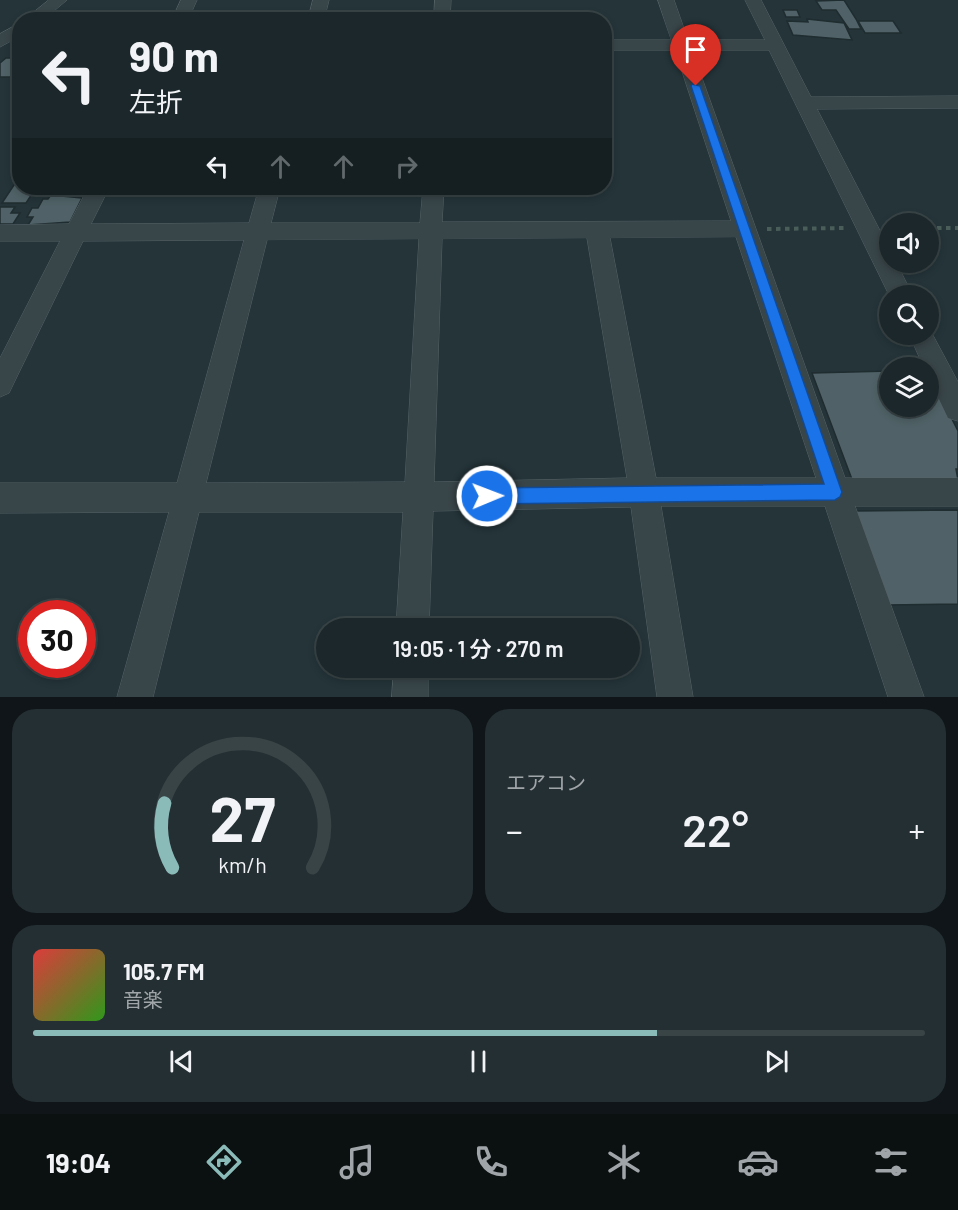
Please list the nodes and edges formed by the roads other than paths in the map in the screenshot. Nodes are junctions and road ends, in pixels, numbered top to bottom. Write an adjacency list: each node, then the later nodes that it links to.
1 (59, 0): 4 (street)
2 (666, 0): 6 (street)
3 (753, 0): 7 (street)
4 (43, 12)
5 (612, 45): 6 (street)
6 (681, 45): 7 (street); 13 (street)
7 (777, 45): 9 (street)
8 (958, 102): 9 (street)
9 (806, 103): 19 (street)
10 (94, 195): 17 (street)
11 (267, 195): 16 (street)
12 (434, 195): 14 (street)
13 (746, 229): 15 (street); 24 (street)
14 (431, 230): 15 (street); 16 (street); 27 (street)
15 (597, 230): 23 (street)
16 (257, 231): 17 (street); 26 (street)
17 (76, 232): 18 (street); 21 (street)
18 (0, 233)
19 (896, 285)
20 (926, 345): 22 (street)
21 (0, 385)
22 (958, 409)
23 (644, 492): 24 (street); 27 (street); 33 (street)
24 (835, 492): 25 (street); 34 (street)
25 (958, 492)
26 (187, 497): 27 (street); 28 (street); 31 (street)
27 (420, 497): 29 (street)
28 (0, 498)
29 (414, 618)
30 (411, 678): 32 (street)
31 (135, 697)
32 (410, 697)
33 (675, 697)
34 (906, 697)

